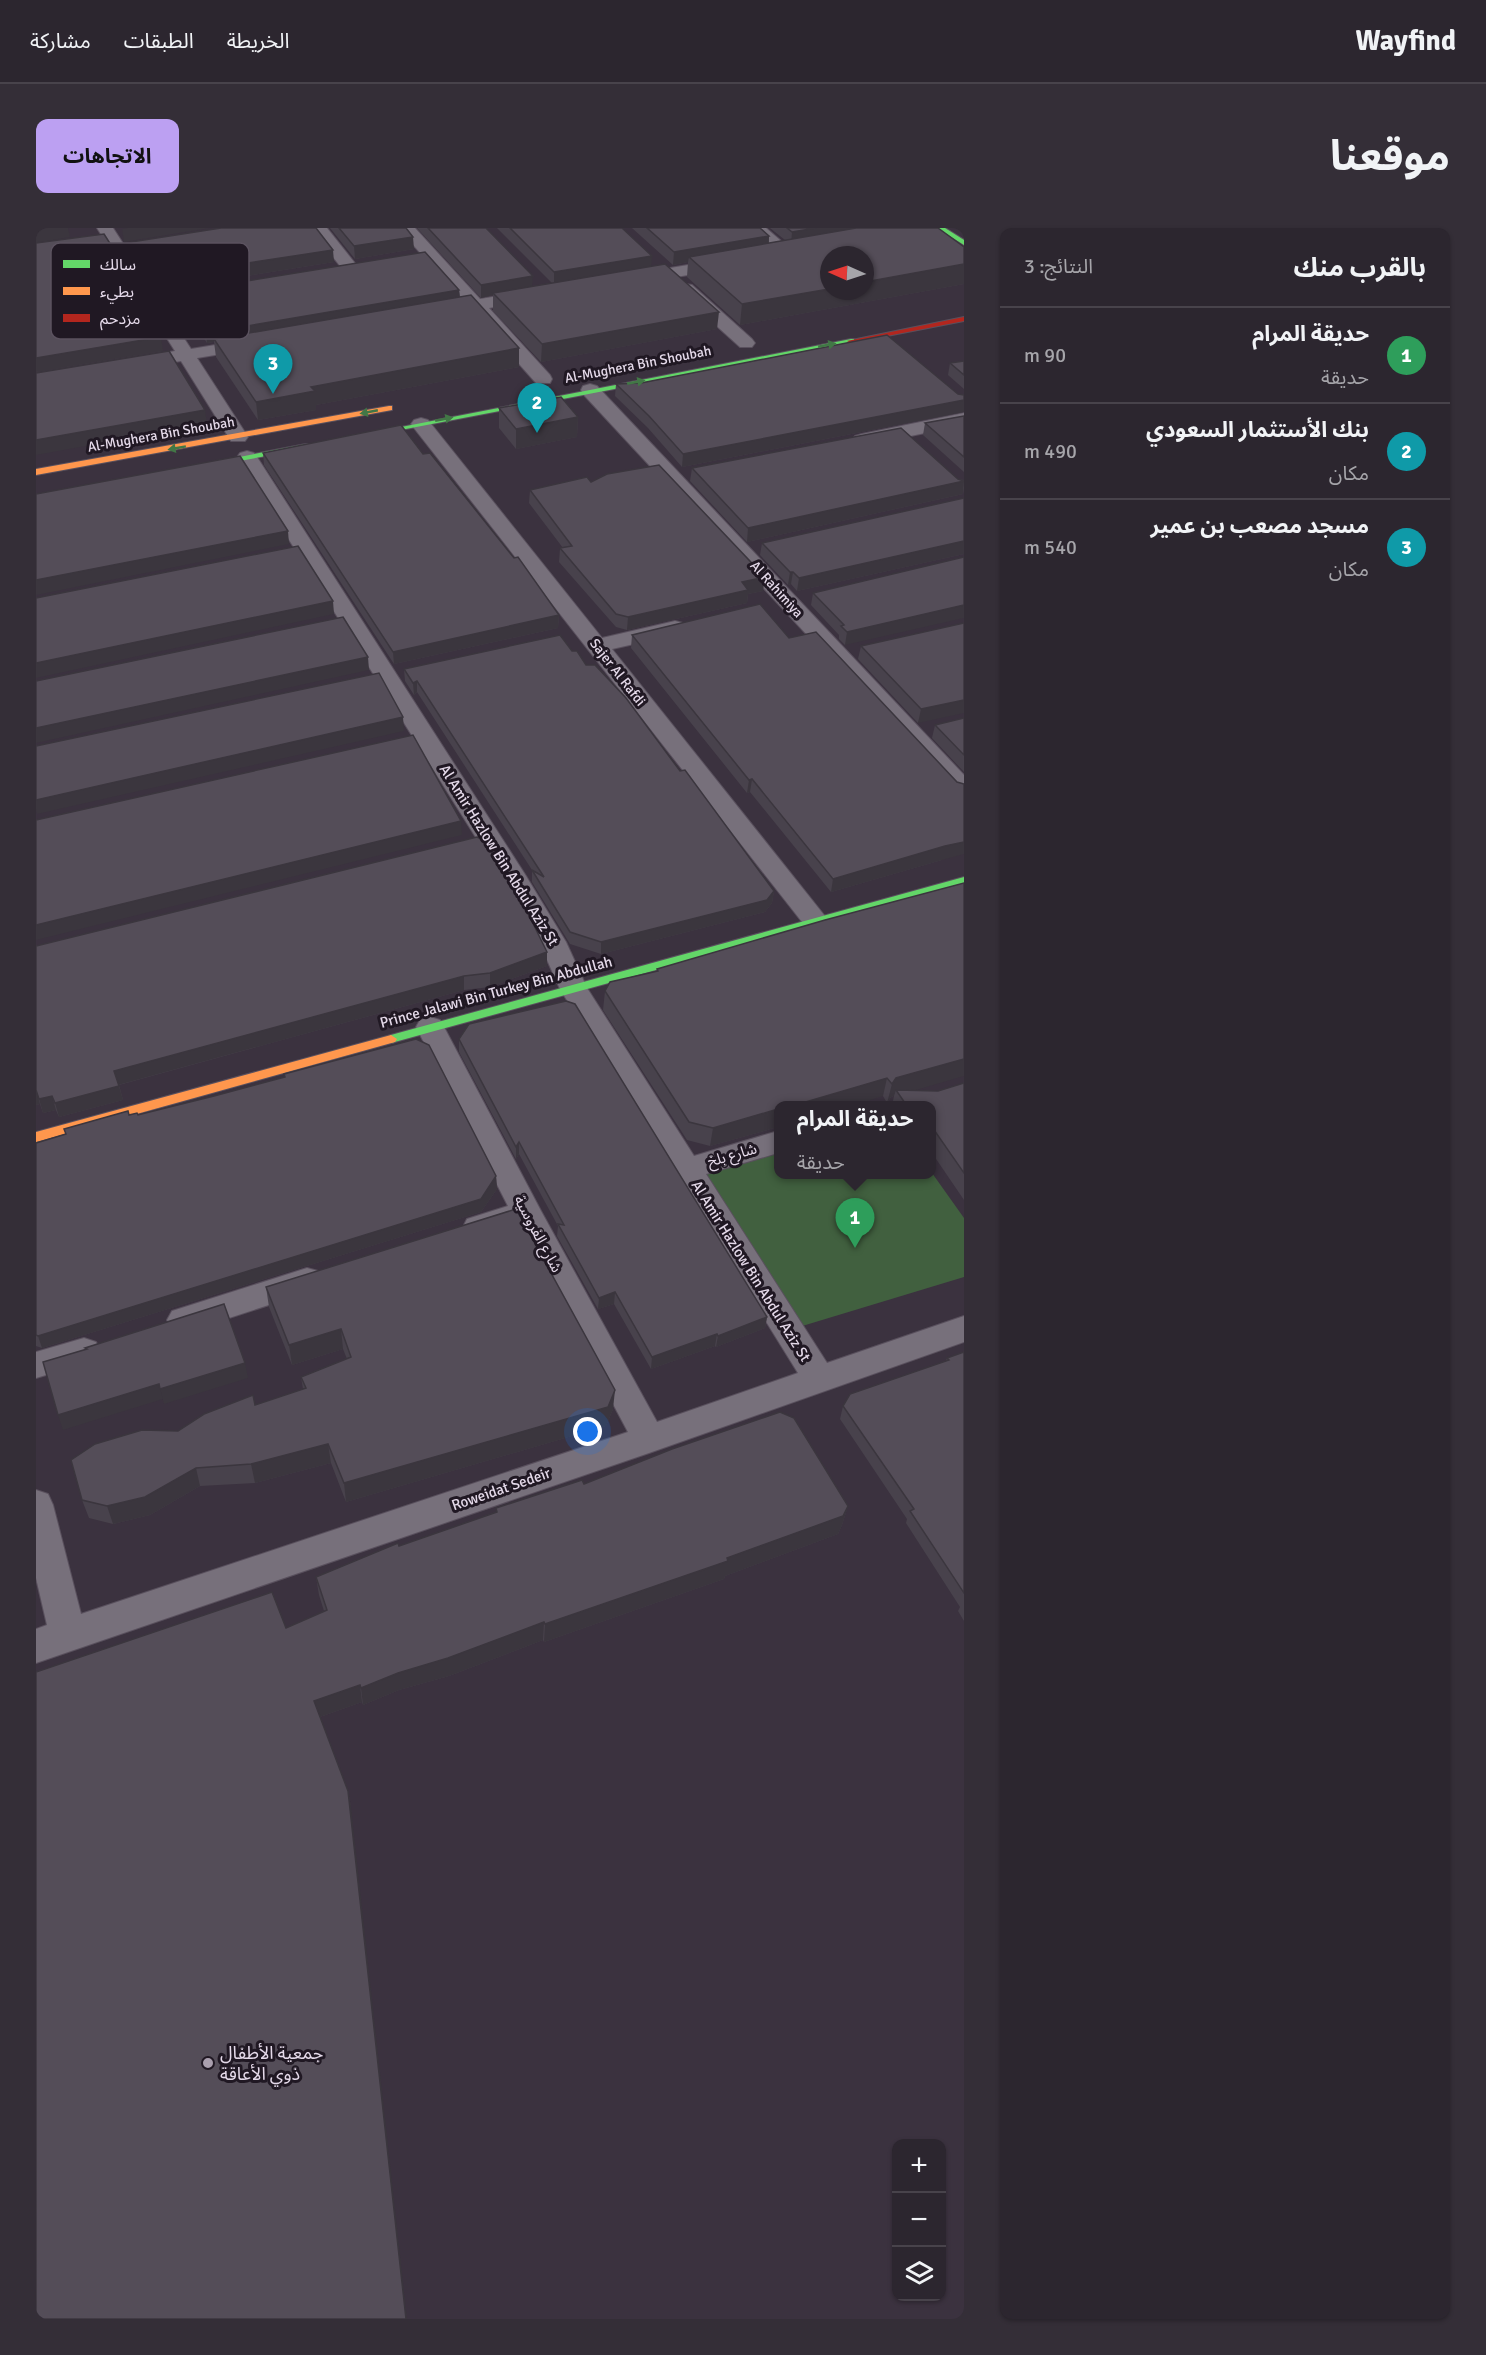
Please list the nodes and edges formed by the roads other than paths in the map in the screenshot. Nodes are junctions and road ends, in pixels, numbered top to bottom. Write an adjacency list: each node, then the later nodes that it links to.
1 (318, 228): 13 (street)
2 (406, 228): 8 (street)
3 (756, 228): 10 (street)
4 (921, 232): 5 (street)
5 (955, 235)
6 (117, 241): 7 (street)
7 (90, 242)
8 (429, 254): 9 (street); 17 (street)
9 (407, 257)
10 (766, 257)
11 (652, 258): 14 (street)
12 (744, 261): 14 (street)
13 (327, 270)
14 (669, 274): 16 (street); 25 (street)
15 (533, 277): 17 (street)
16 (614, 282)
17 (476, 306): 20 (street); 30 (street)
18 (964, 306): 19 (street)
19 (918, 314)
20 (418, 316)
21 (964, 319): 22 (street, Al-Mughera Bin Shoubah)
22 (884, 334): 27 (street); 31 (street, Al-Mughera Bin Shoubah, one-way to 22)
23 (175, 339): 28 (street, Al Amir Hazlow Bin Abdul Aziz St)
24 (278, 339): 28 (street)
25 (752, 342): 26 (street, Al-Mughera Bin Shoubah)
26 (724, 347)
27 (902, 349)
28 (185, 355): 29 (street); 39 (street, Al Amir Hazlow Bin Abdul Aziz St)
29 (116, 366)
30 (543, 379)
31 (590, 390): 34 (street, Al-Mughera Bin Shoubah, one-way to 31); 44 (street, Al Rahimiya)
32 (402, 406): 39 (street, Al-Mughera Bin Shoubah, one-way to 39)
33 (964, 419): 35 (street)
34 (421, 424): 36 (street, Al-Mughera Bin Shoubah); 52 (street, Sajer Al Rafdi)
35 (903, 431): 37 (street); 40 (street)
36 (340, 439)
37 (845, 443)
38 (317, 444): 39 (street, Al-Mughera Bin Shoubah)
39 (242, 447): 41 (street, Al-Mughera Bin Shoubah); 42 (street, Al-Mughera Bin Shoubah, one-way to 42); 58 (street, Al Amir Hazlow Bin Abdul Aziz St)
40 (920, 447)
41 (189, 468)
42 (36, 472)
43 (695, 473): 44 (street)
44 (672, 477): 46 (street, Al Rahimiya)
45 (766, 546): 46 (street)
46 (742, 551): 48 (street, Al Rahimiya)
47 (810, 596): 48 (street)
48 (788, 602): 49 (street); 54 (street, Al Rahimiya)
49 (765, 607)
50 (698, 622): 52 (street)
51 (563, 637): 52 (street)
52 (591, 639): 57 (street, Sajer Al Rafdi)
53 (862, 650): 54 (street)
54 (839, 655): 55 (street, Al Rahimiya)
55 (964, 789)
56 (964, 881): 57 (street, Prince Jalawi Bin Turkey Bin Abdullah)
57 (815, 921): 58 (street, Prince Jalawi Bin Turkey Bin Abdullah)
58 (574, 988): 59 (street, Prince Jalawi Bin Turkey Bin Abdullah); 62 (street, Al Amir Hazlow Bin Abdul Aziz St)
59 (430, 1027): 60 (street, Prince Jalawi Bin Turkey Bin Abdullah); 63 (street, شارع الفروسية)
60 (36, 1137)
61 (774, 1143): 62 (street, شارع بلخ)
62 (686, 1169): 70 (street, Al Amir Hazlow Bin Abdul Aziz St)
63 (526, 1212): 64 (street); 71 (street, شارع الفروسية)
64 (447, 1236)
65 (334, 1272): 66 (street)
66 (154, 1329)
67 (964, 1329): 70 (street, Roweidat Sedeir)
68 (110, 1344): 69 (street)
69 (36, 1365)
70 (820, 1380): 71 (street, Roweidat Sedeir)
71 (649, 1439): 73 (street, Roweidat Sedeir)
72 (36, 1505): 73 (street)
73 (52, 1640)

